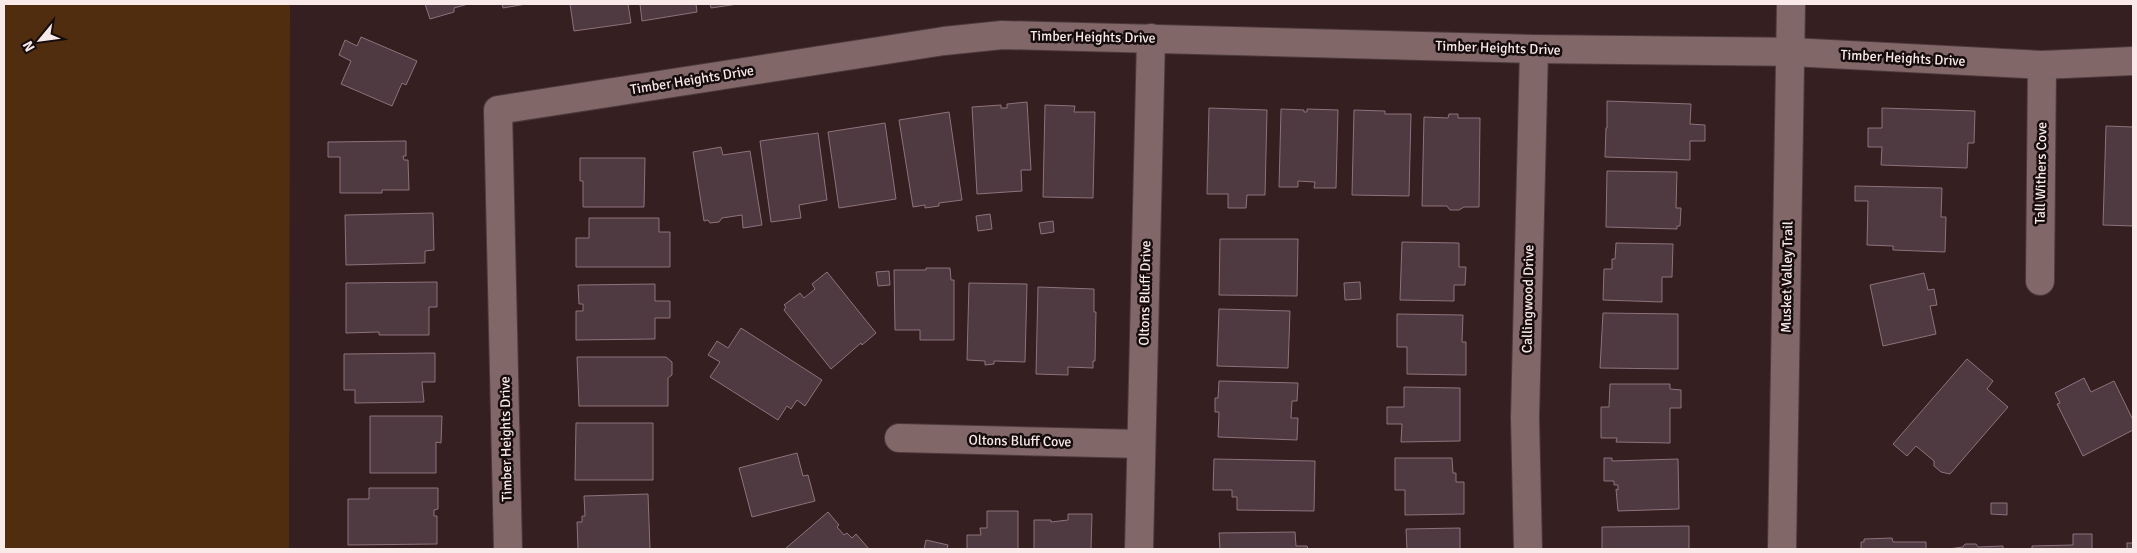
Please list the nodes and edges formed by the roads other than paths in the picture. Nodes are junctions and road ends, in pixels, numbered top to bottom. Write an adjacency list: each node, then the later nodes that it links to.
1 (1791, 4): 4 (street, Musket Valley Trail)
2 (1151, 38): 3 (street, Timber Heights Drive); 9 (street, Oltons Bluff Drive); 10 (street, Timber Heights Drive)
3 (1534, 50): 4 (street, Timber Heights Drive); 12 (street, Callingwood Drive)
4 (1791, 52): 6 (street, Timber Heights Drive); 13 (street, Musket Valley Trail)
5 (2133, 61): 6 (street, Timber Heights Drive)
6 (2042, 65): 7 (street, Tall Withers Cove)
7 (2040, 281)
8 (899, 438): 9 (street, Oltons Bluff Cove)
9 (1141, 444): 11 (street, Oltons Bluff Drive)
10 (508, 549)
11 (1139, 549)
12 (1528, 549)
13 (1782, 549)

